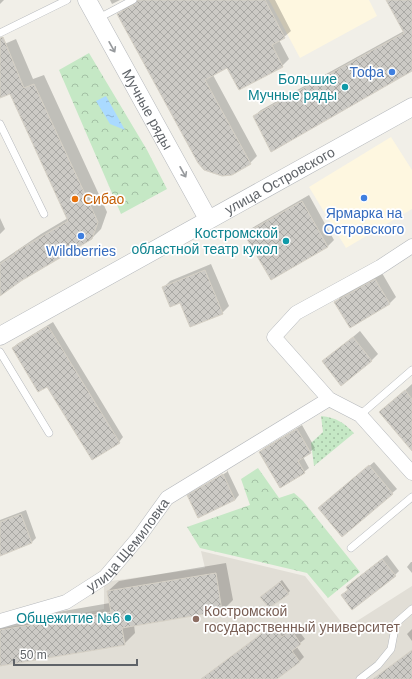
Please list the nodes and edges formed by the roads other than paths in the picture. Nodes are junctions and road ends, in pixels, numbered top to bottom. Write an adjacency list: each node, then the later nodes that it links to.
1 (67, 0): 5 (lane)
2 (87, 0): 4 (street, Мучные ряды)
3 (134, 0): 4 (lane)
4 (97, 20): 9 (street, Мучные ряды, one-way to 9)
5 (0, 33)
6 (412, 107): 9 (street, улица Островского)
7 (0, 124): 8 (lane)
8 (44, 214)
9 (208, 219): 11 (street, улица Островского)
10 (412, 246): 14 (street)
11 (0, 336)
12 (0, 352): 16 (lane)
13 (412, 370): 15 (lane)
14 (328, 398): 15 (street); 21 (street, улица Щемиловка)
15 (360, 415): 17 (street)
16 (49, 433)
17 (412, 473)
18 (412, 497): 19 (lane)
19 (351, 548)
20 (412, 609): 22 (lane)
21 (0, 621)
22 (360, 679)

